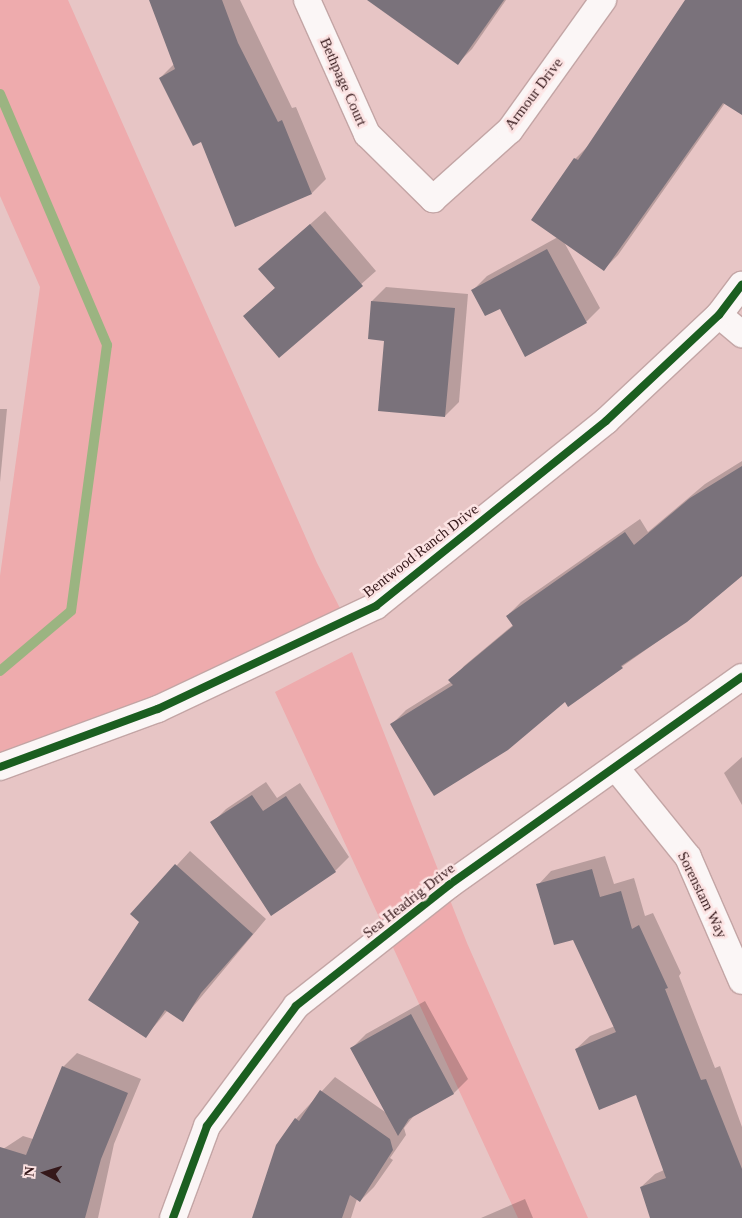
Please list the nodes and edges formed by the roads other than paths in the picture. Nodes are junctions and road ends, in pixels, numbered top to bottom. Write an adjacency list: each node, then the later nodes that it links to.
1 (306, 0): 3 (street, Bethpage Court)
2 (603, 0): 3 (street, Armour Drive)
3 (433, 199)
4 (742, 285): 5 (street, Bentwood Ranch Drive)
5 (718, 314): 6 (street); 8 (street, Bentwood Ranch Drive)
6 (742, 334)
7 (742, 677): 9 (street, Sea Headrig Drive)
8 (0, 767)
9 (616, 768): 10 (street, Sorenstam Way); 11 (street, Sea Headrig Drive)
10 (742, 981)
11 (173, 1218)

